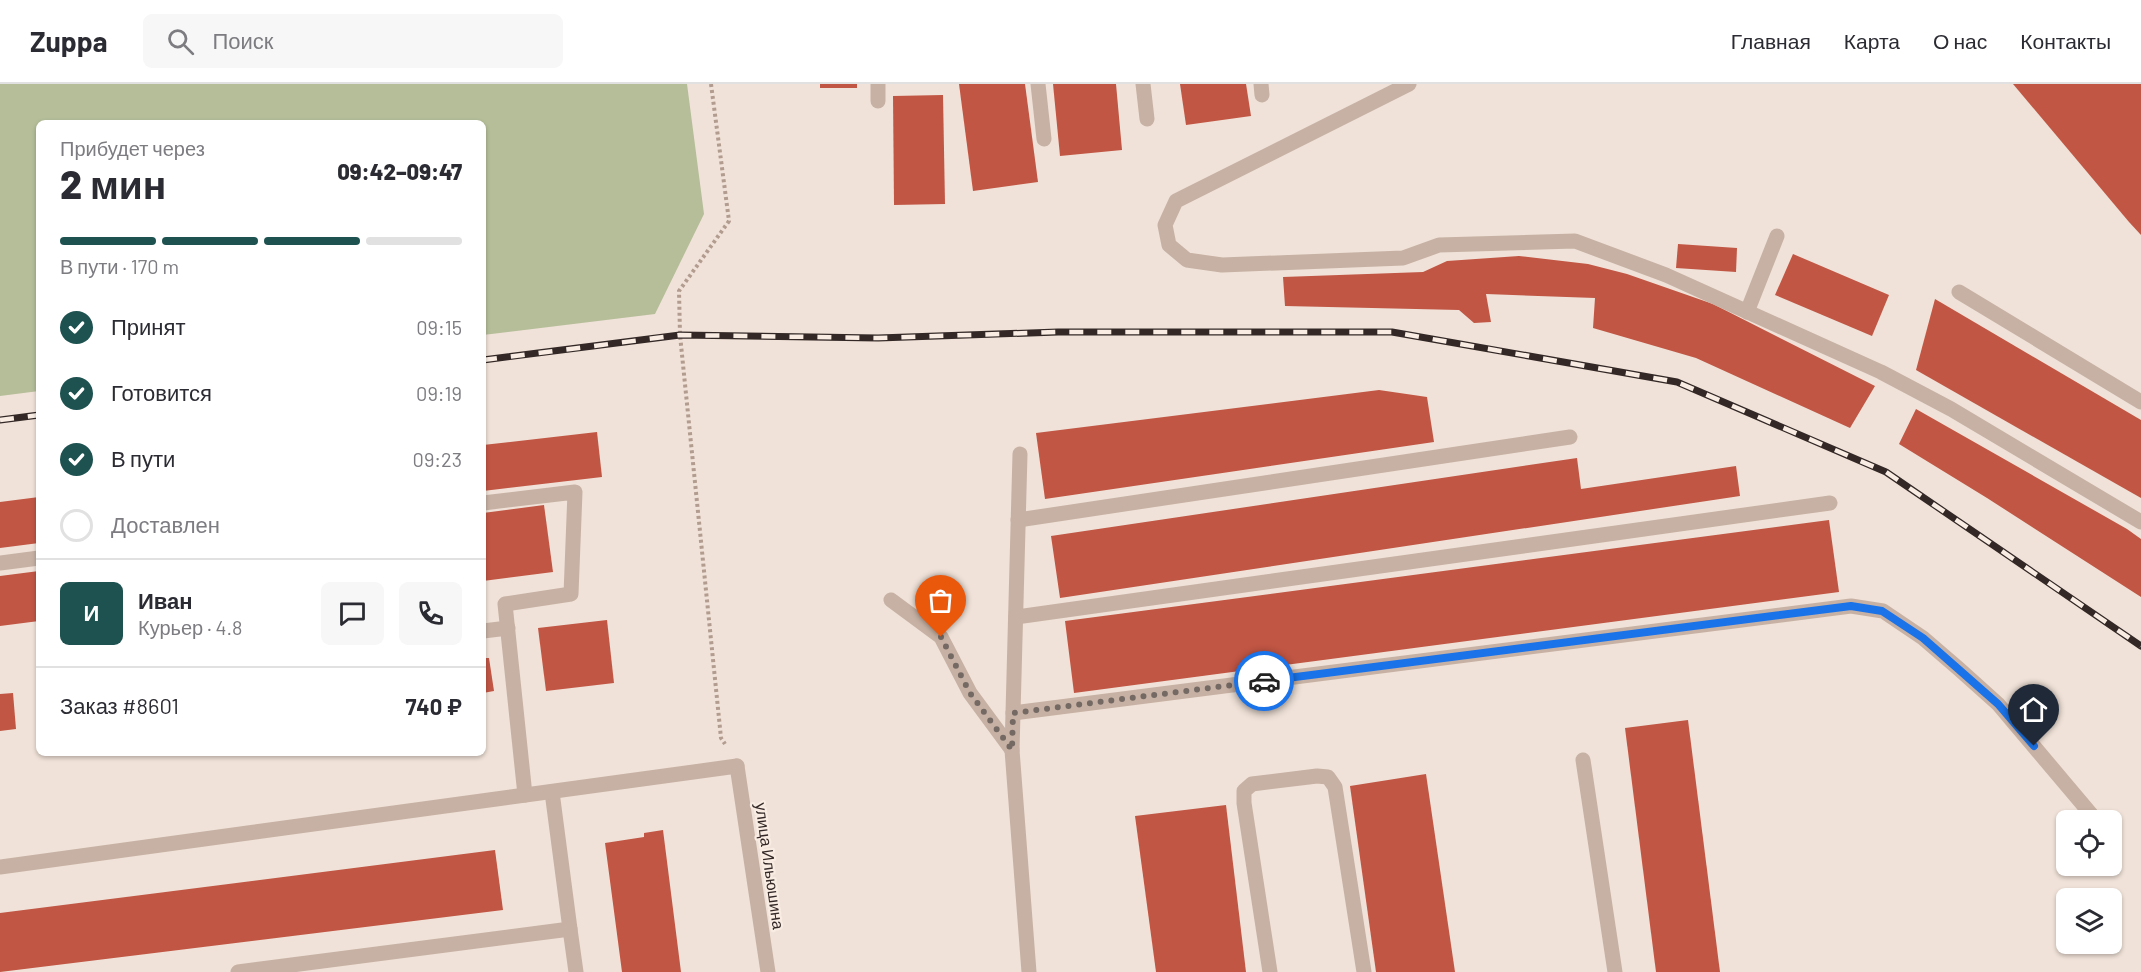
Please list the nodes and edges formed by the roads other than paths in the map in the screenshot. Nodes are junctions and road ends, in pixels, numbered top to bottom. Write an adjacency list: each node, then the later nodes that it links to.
1 (878, 84): 5 (street)
2 (1038, 84): 7 (street)
3 (1143, 84): 6 (street)
4 (1409, 84): 10 (street)
5 (878, 101)
6 (1147, 119)
7 (1044, 139)
8 (1777, 236): 10 (street)
9 (1959, 292): 11 (street)
10 (1747, 312): 17 (street)
11 (2141, 402)
12 (1570, 437): 16 (street)
13 (1020, 454): 16 (street)
14 (486, 503): 22 (street)
15 (1830, 503): 21 (street)
16 (1018, 520): 21 (street)
17 (2141, 522)
18 (36, 558): 19 (street)
19 (0, 562)
20 (891, 600): 25 (street)
21 (1016, 616): 24 (street)
22 (508, 628): 23 (street); 28 (street)
23 (486, 631)
24 (1013, 713): 25 (street); 29 (street)
25 (1012, 750): 35 (street)
26 (1583, 760): 38 (street)
27 (552, 792): 28 (street); 31 (street); 34 (street, улица Ильюшина)
28 (525, 795): 30 (street)
29 (2088, 810)
30 (0, 867)
31 (570, 929): 32 (street); 33 (street)
32 (238, 972)
33 (576, 972)
34 (768, 972)
35 (1029, 972)
36 (1270, 972): 37 (street)
37 (1364, 972)
38 (1615, 972)

